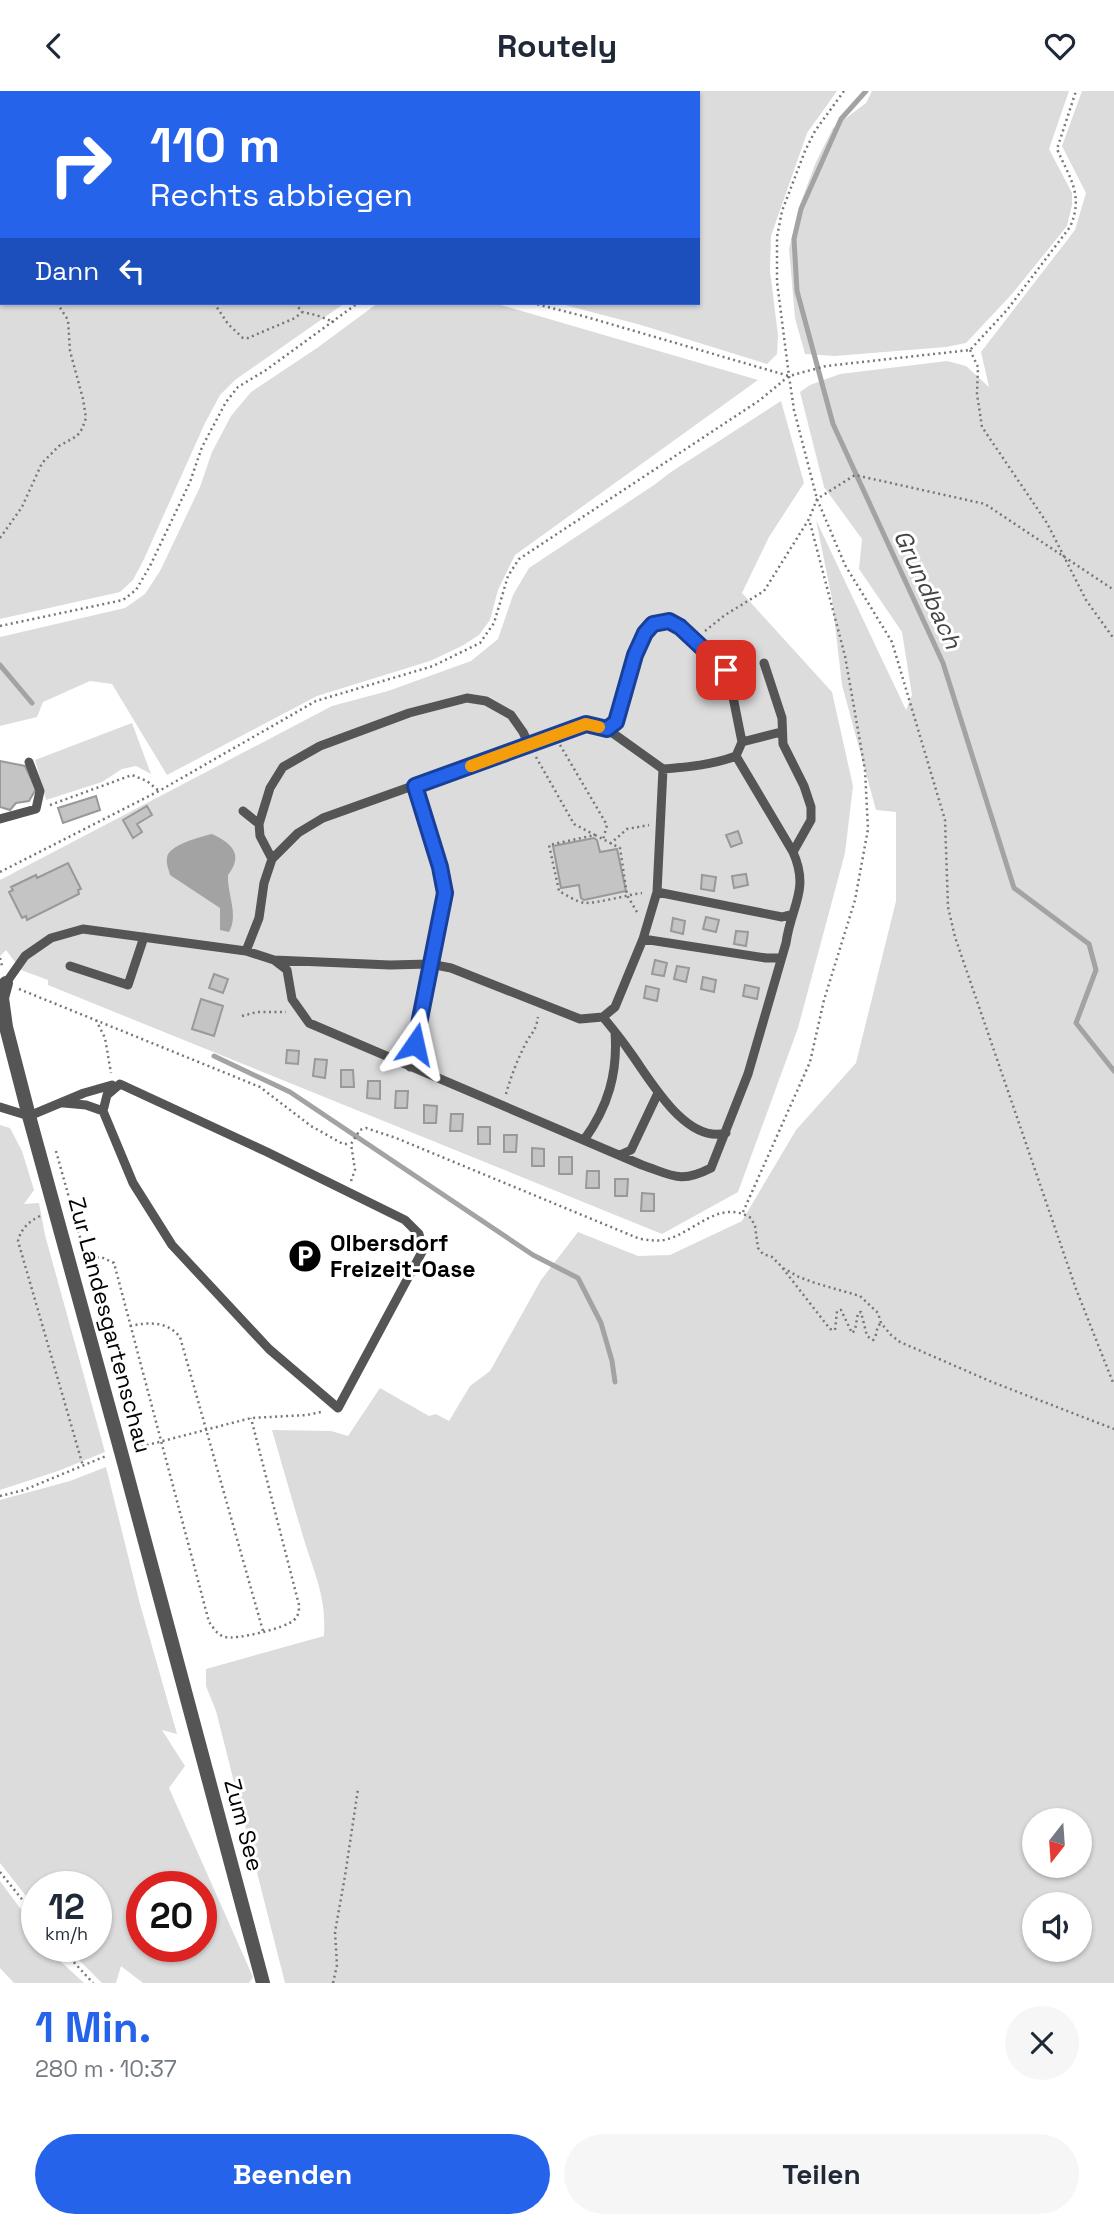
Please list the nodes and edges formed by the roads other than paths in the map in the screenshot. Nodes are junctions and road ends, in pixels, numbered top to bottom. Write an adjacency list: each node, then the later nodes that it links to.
1 (764, 663): 3 (lane)
2 (607, 729): 4 (lane); 5 (lane); 8 (lane)
3 (781, 732): 4 (lane); 13 (lane)
4 (742, 742): 6 (lane)
5 (529, 745): 9 (lane); 12 (lane)
6 (736, 756): 8 (lane); 13 (lane)
7 (29, 762): 11 (lane)
8 (663, 769): 15 (lane)
9 (415, 786): 14 (lane); 22 (lane)
10 (243, 811): 12 (lane)
11 (0, 819)
12 (259, 824): 14 (lane)
13 (793, 852): 16 (lane)
14 (272, 859): 19 (lane)
15 (657, 892): 16 (lane); 18 (lane)
16 (793, 914): 20 (lane)
17 (144, 937): 19 (lane); 23 (lane); 24 (lane)
18 (643, 939): 20 (lane); 25 (lane)
19 (246, 951): 21 (lane)
20 (781, 958): 35 (lane)
21 (274, 960): 22 (lane); 28 (lane)
22 (430, 964): 25 (lane); 28 (lane)
23 (70, 966)
24 (6, 983): 26 (street, Zur Landesgartenschau)
25 (603, 1017): 27 (lane)
26 (3, 1026): 34 (street, Zur Landesgartenschau)
27 (615, 1032): 30 (lane); 36 (lane)
28 (410, 1067): 36 (lane)
29 (112, 1085): 31 (lane)
30 (658, 1093): 35 (lane); 37 (lane)
31 (57, 1103): 33 (lane); 34 (lane)
32 (0, 1107): 34 (lane)
33 (103, 1111): 33 (lane)
34 (29, 1116): 38 (street, Zur Landesgartenschau)
35 (726, 1133): 37 (lane)
36 (584, 1140): 37 (lane)
37 (620, 1155)
38 (181, 1678): 39 (street, Zum See)
39 (262, 1983)

